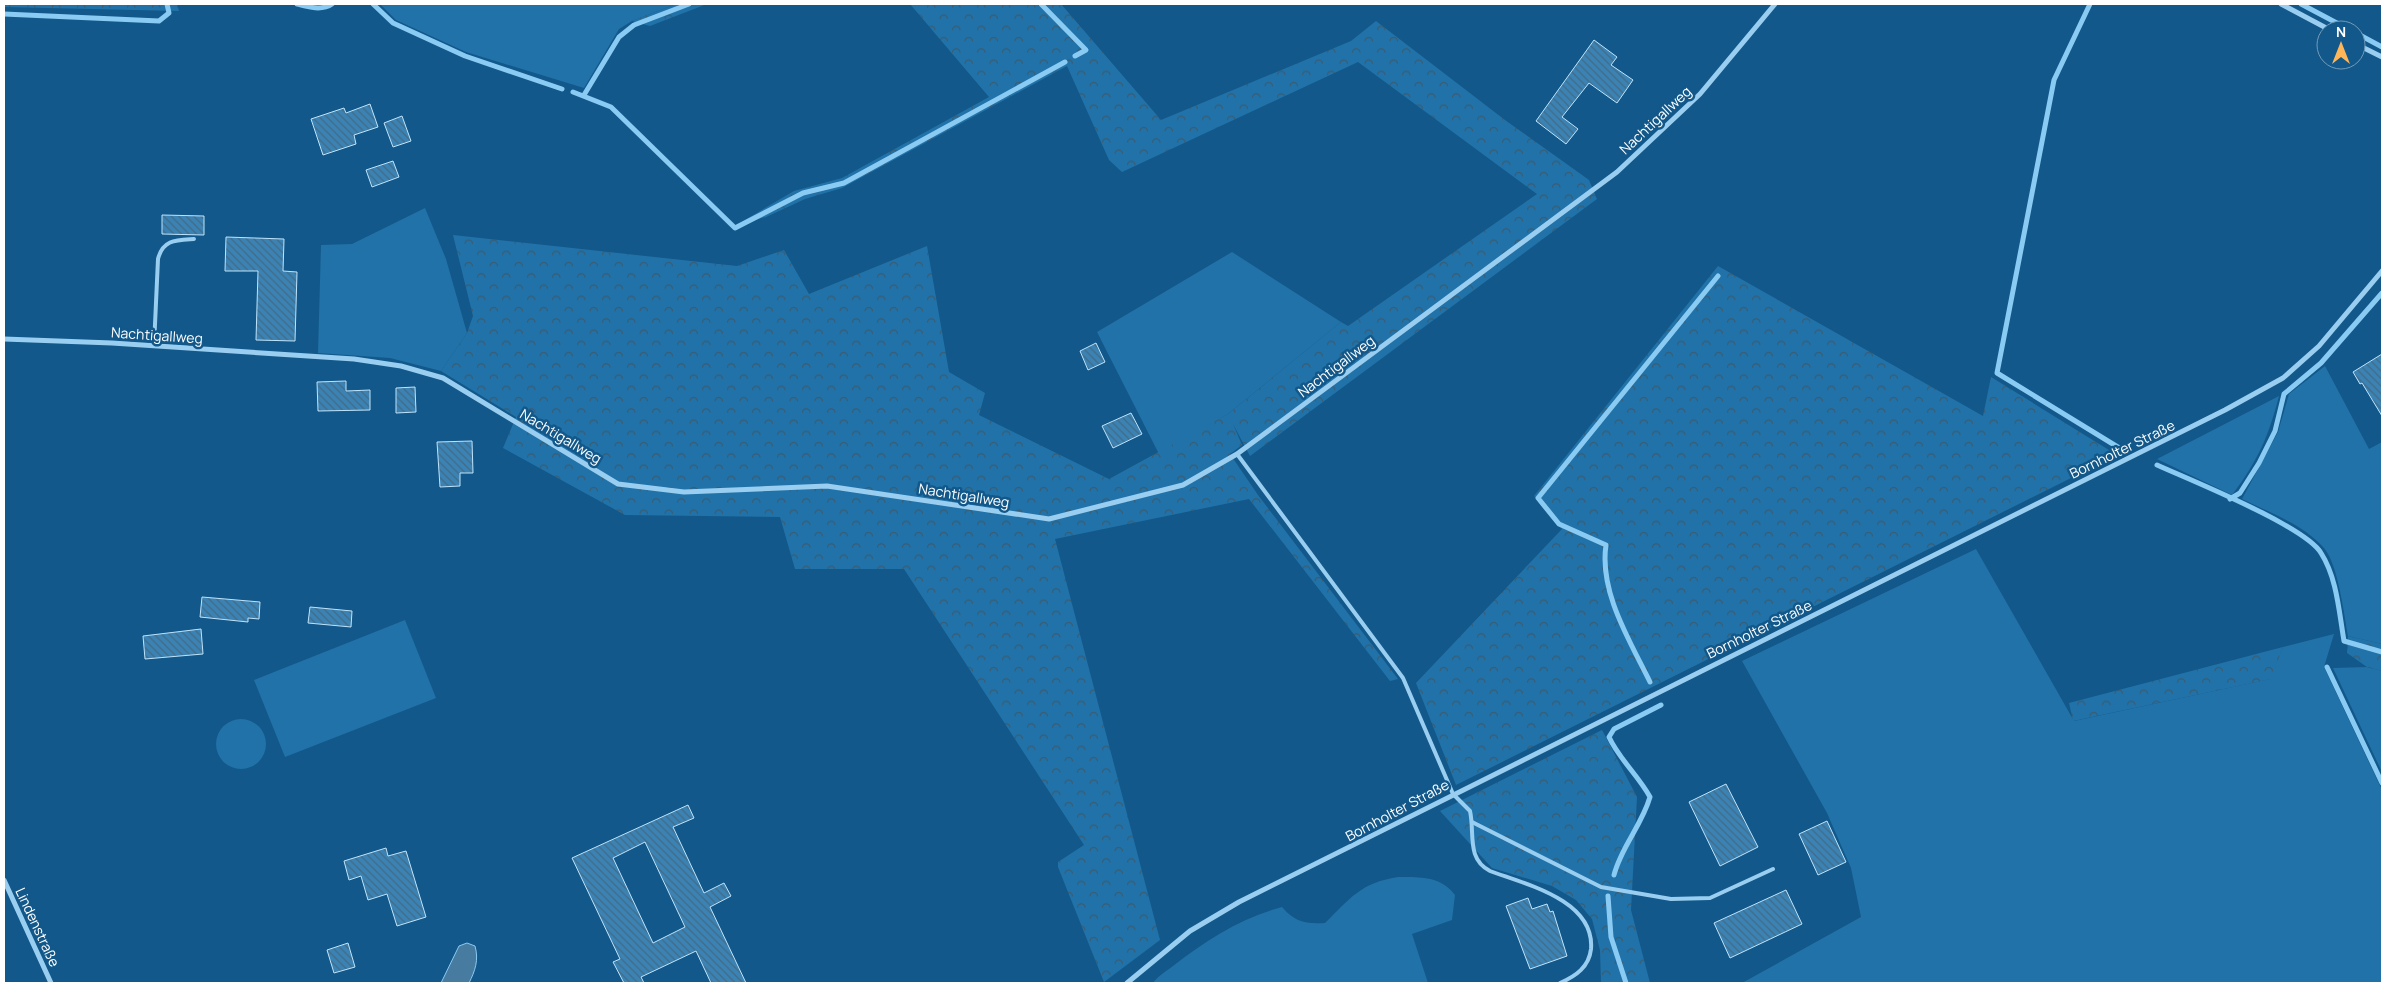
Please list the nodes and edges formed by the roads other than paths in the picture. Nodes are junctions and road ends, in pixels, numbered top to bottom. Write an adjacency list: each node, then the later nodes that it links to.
1 (1775, 4): 10 (street, Nachtigallweg)
2 (2281, 4): 3 (street)
3 (2316, 23)
4 (2366, 49): 5 (street)
5 (2382, 57)
6 (194, 239): 9 (lane)
7 (2382, 271): 11 (street, Bornholter Straße)
8 (4, 339): 9 (street, Nachtigallweg)
9 (154, 346): 10 (street, Nachtigallweg)
10 (1237, 454): 11 (lane)
11 (1453, 794): 12 (lane); 16 (street, Bornholter Straße)
12 (1472, 822): 13 (lane); 17 (lane)
13 (1773, 869)
14 (4, 880): 15 (street, Lindenstraße)
15 (51, 983)
16 (1127, 983)
17 (1560, 983)

